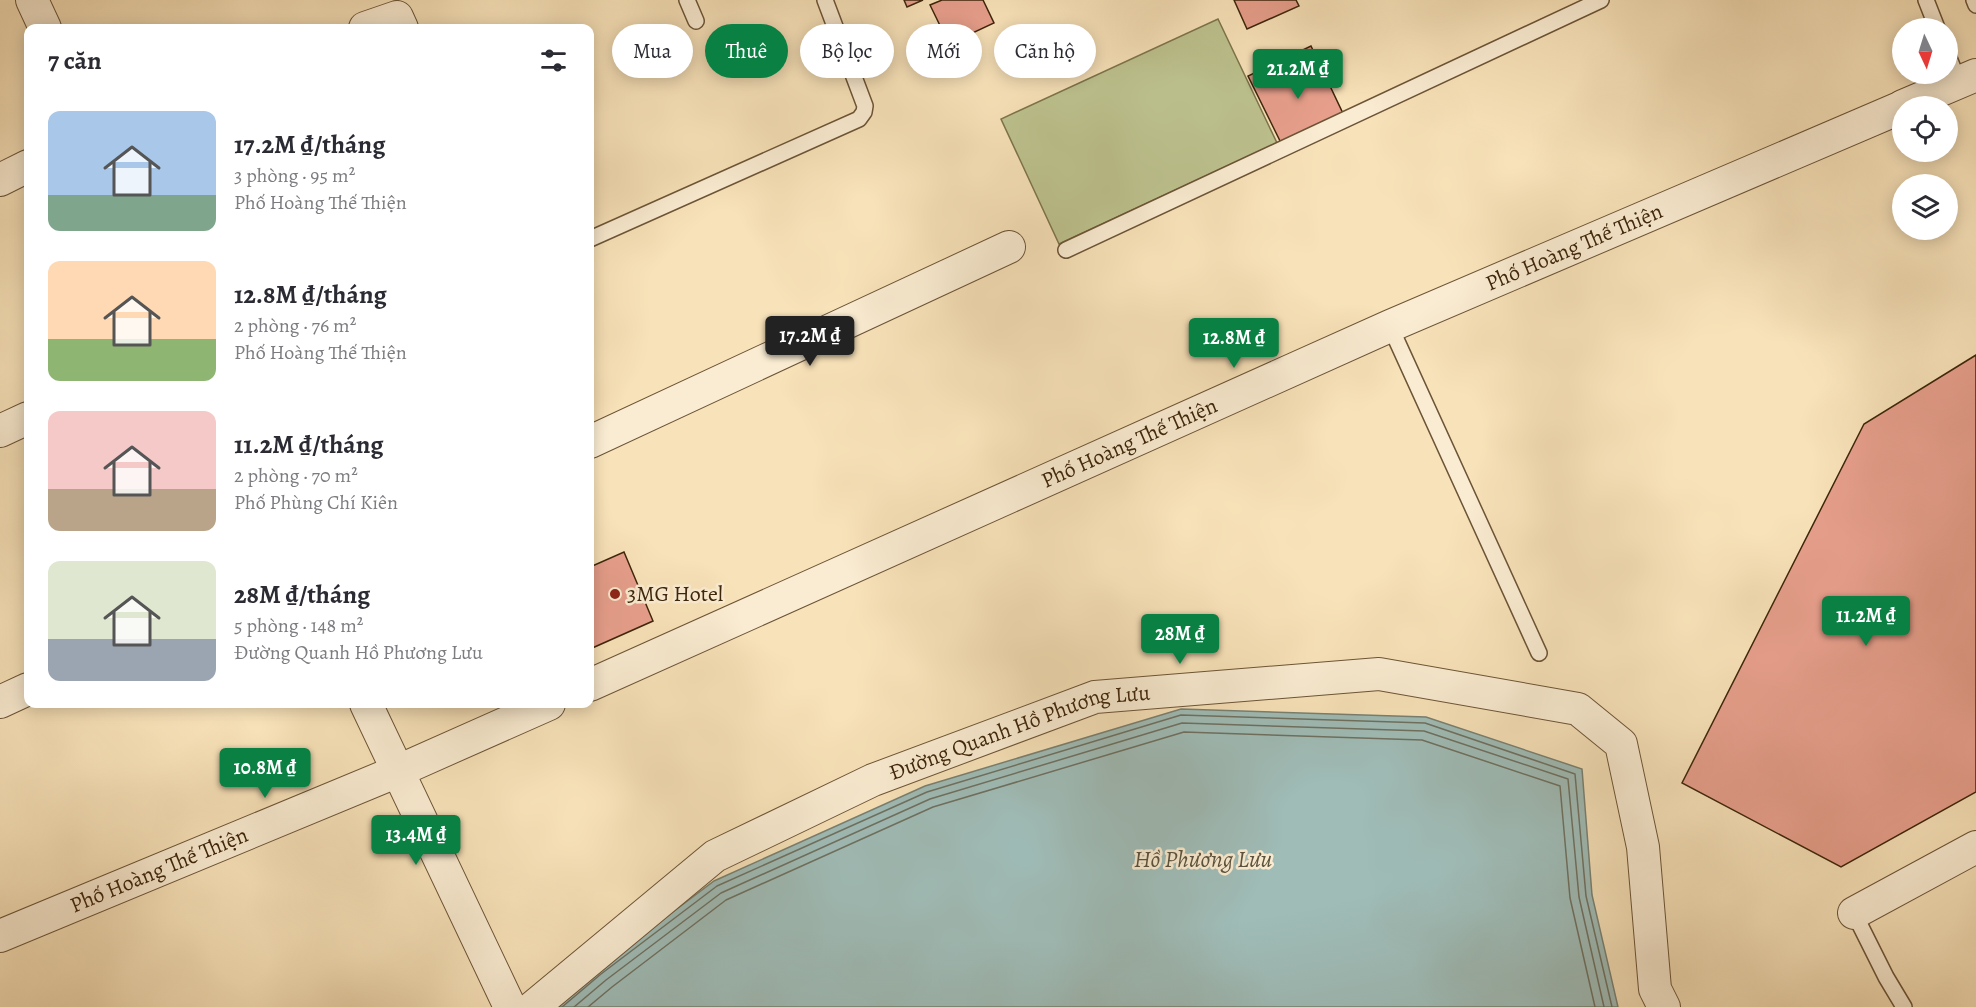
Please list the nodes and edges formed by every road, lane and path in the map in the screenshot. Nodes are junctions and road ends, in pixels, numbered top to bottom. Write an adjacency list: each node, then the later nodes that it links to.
1 (32, 0): 11 (street)
2 (687, 0): 10 (lane)
3 (825, 0): 18 (lane)
4 (1601, 0): 20 (lane)
5 (1926, 0): 9 (lane)
6 (1974, 0): 7 (lane)
7 (1976, 5)
8 (396, 17): 12 (street)
9 (1933, 18)
10 (696, 21)
11 (43, 24)
12 (376, 24)
13 (1967, 79): 14 (street, Phố Hoàng Thế Thiện)
14 (1928, 96)
15 (1892, 112): 21 (street, Phố Hoàng Thế Thiện)
16 (24, 168): 17 (street)
17 (0, 180)
18 (594, 237)
19 (1009, 247): 24 (street)
20 (1066, 250)
21 (1390, 326): 25 (lane); 26 (street, Phố Hoàng Thế Thiện)
22 (24, 420): 23 (street)
23 (0, 431)
24 (594, 439)
25 (1539, 652)
26 (594, 683)
27 (24, 691): 28 (street)
28 (0, 702)
29 (368, 708): 31 (street)
30 (540, 708): 31 (street, Phố Hoàng Thế Thiện)
31 (398, 771): 34 (street, Phố Hoàng Thế Thiện); 35 (street)
32 (1976, 847): 33 (street)
33 (1854, 913): 38 (lane)
34 (0, 936)
35 (510, 1007)
36 (533, 1007): 37 (street, Đường Quanh Hồ Phương Lưu)
37 (1664, 1007)
38 (1904, 1007)

